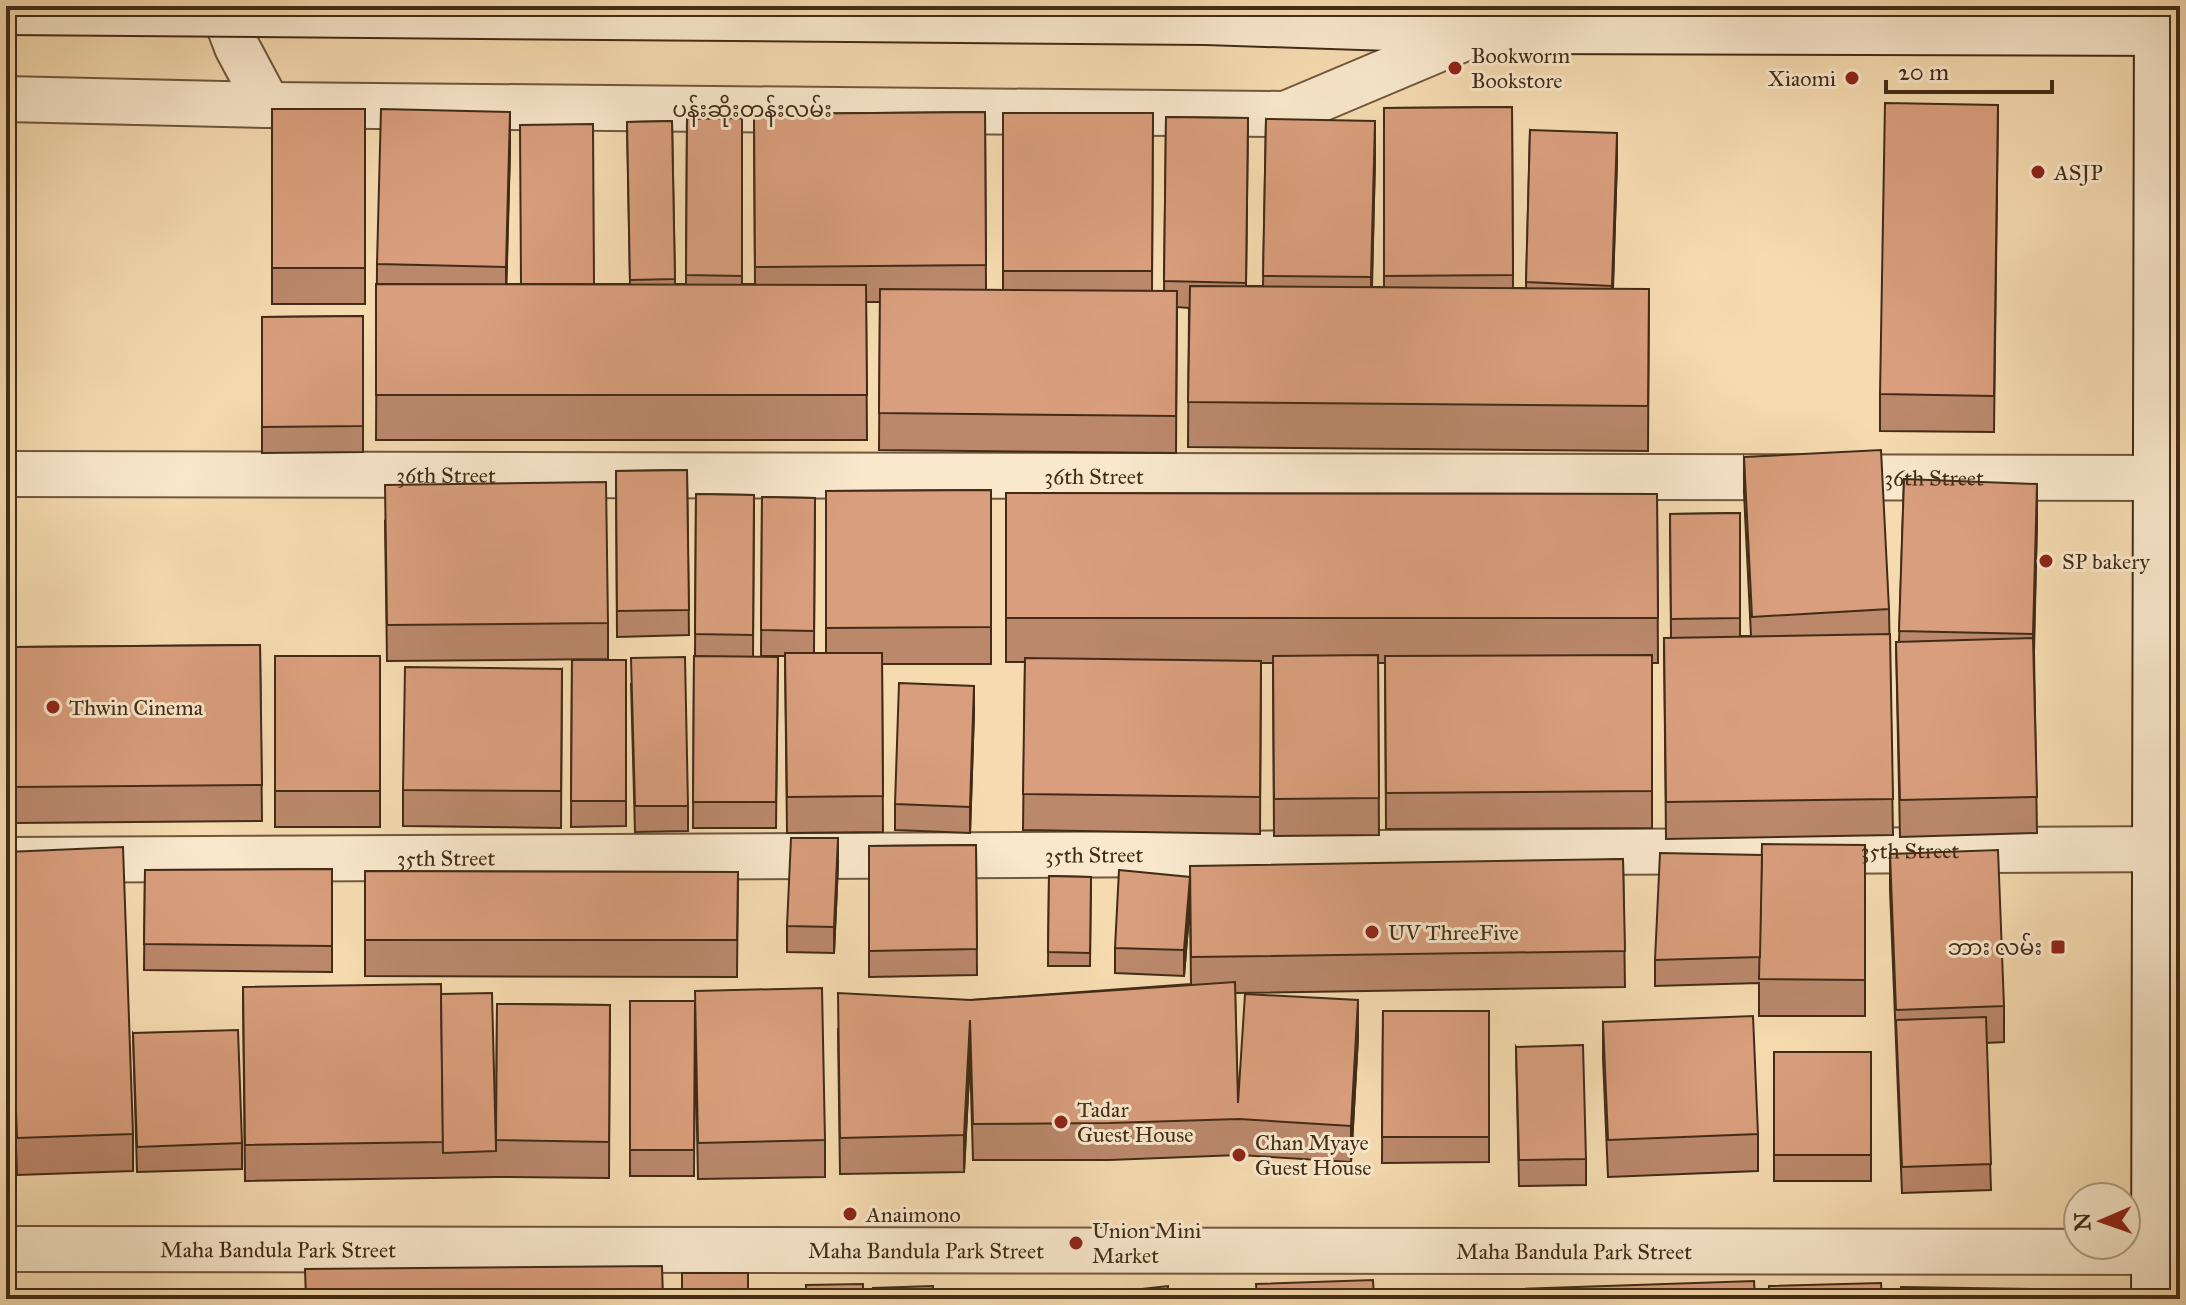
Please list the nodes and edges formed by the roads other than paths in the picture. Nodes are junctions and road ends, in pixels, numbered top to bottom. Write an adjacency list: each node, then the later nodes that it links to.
1 (230, 6): 7 (street)
2 (1433, 6): 5 (street, ပန်းဆိုးတန်းလမ်း)
3 (6, 12): 5 (street, ပန်းဆိုးတန်းလမ်း, bridge)
4 (2165, 24): 5 (street, ပန်းဆိုးတန်းလမ်း); 9 (street)
5 (1482, 31): 7 (street, ပန်းဆိုးတန်းလမ်း)
6 (6, 99): 7 (street, ပန်းဆိုးတန်းလမ်း)
7 (268, 105)
8 (6, 474): 9 (street, 36th Street)
9 (2168, 478): 10 (street)
10 (2167, 849): 11 (street, 35th Street); 13 (street)
11 (6, 860)
12 (6, 1249): 13 (street, Maha Bandula Park Street)
13 (2167, 1252): 14 (street)
14 (2154, 1299)

